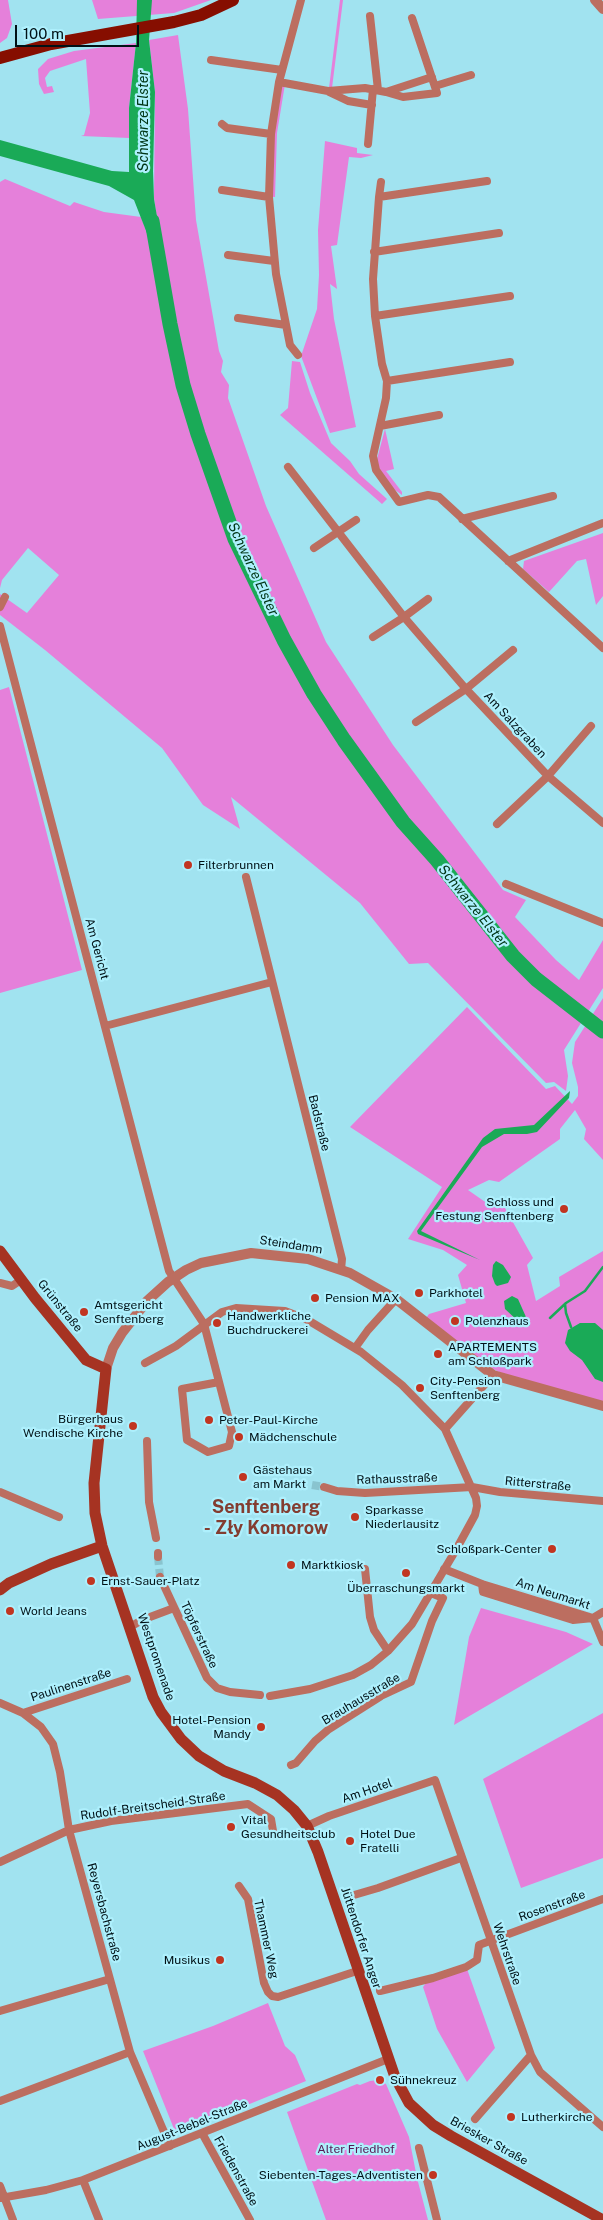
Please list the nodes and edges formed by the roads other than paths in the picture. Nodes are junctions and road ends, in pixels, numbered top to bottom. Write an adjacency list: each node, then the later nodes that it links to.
1 (233, 0): 7 (main road)
2 (301, 0): 9 (street)
3 (595, 0): 4 (street)
4 (603, 9)
5 (370, 16): 14 (street)
6 (412, 18): 11 (street)
7 (0, 58)
8 (212, 60): 9 (street)
9 (282, 70): 12 (street)
10 (471, 75): 13 (street)
11 (432, 77): 13 (street); 14 (street)
12 (279, 82): 15 (street); 18 (street)
13 (435, 86): 14 (street)
14 (379, 90): 15 (street); 16 (street)
15 (328, 91): 16 (street)
16 (372, 105): 19 (street)
17 (222, 124): 18 (street)
18 (271, 134): 23 (street)
19 (368, 144)
20 (487, 181): 24 (street)
21 (381, 182): 24 (street)
22 (222, 190): 23 (street)
23 (269, 197): 28 (street)
24 (379, 197): 26 (street)
25 (499, 233): 26 (street)
26 (374, 252): 30 (street)
27 (228, 255): 28 (street)
28 (274, 261): 32 (street)
29 (510, 296): 30 (street)
30 (375, 316): 35 (street)
31 (238, 318): 32 (street)
32 (286, 325): 33 (street)
33 (298, 355)
34 (510, 362): 35 (street)
35 (387, 381): 37 (street)
36 (439, 415): 37 (street)
37 (380, 426): 40 (street)
38 (288, 467): 43 (street, Am Salzgraben)
39 (553, 496): 40 (street)
40 (462, 519): 45 (street)
41 (356, 520): 43 (street)
42 (603, 523): 45 (street)
43 (338, 532): 44 (street); 49 (street, Am Salzgraben)
44 (314, 548)
45 (508, 561): 52 (street)
46 (5, 597): 48 (street)
47 (428, 599): 49 (street)
48 (0, 607)
49 (404, 617): 51 (street); 54 (street, Am Salzgraben)
50 (0, 626): 64 (street, Am Gericht)
51 (373, 637)
52 (603, 648)
53 (513, 650): 54 (street, Am Salzgraben)
54 (466, 689): 55 (street, Am Salzgraben); 57 (street, Am Salzgraben)
55 (416, 722)
56 (591, 726): 57 (street, Am Salzgraben)
57 (548, 776): 58 (street, Am Salzgraben); 59 (street, Am Salzgraben)
58 (603, 823)
59 (496, 824)
60 (246, 877): 63 (street, Badstraße)
61 (506, 884): 62 (street)
62 (603, 923)
63 (272, 982): 64 (street); 66 (street, Badstraße)
64 (105, 1026): 67 (street, Am Gericht)
65 (0, 1251): 68 (main road, Grünstraße)
66 (341, 1270): 67 (street, Steindamm); 70 (street, Steindamm)
67 (174, 1278): 71 (street, Am Gericht); 74 (street, Steindamm)
68 (22, 1280): 69 (street); 74 (main road, Grünstraße)
69 (0, 1283)
70 (396, 1299): 72 (street); 75 (street, Steindamm)
71 (204, 1324): 72 (street); 73 (street); 76 (street, Am Gericht)
72 (355, 1348): 78 (street)
73 (145, 1363)
74 (106, 1369): 86 (main road, Steindamm)
75 (493, 1375): 77 (street, Steindamm); 78 (street)
76 (220, 1382): 76 (street, Am Gericht)
77 (603, 1406)
78 (445, 1430): 81 (street)
79 (147, 1440): 85 (street)
80 (324, 1487): 81 (street, Rathausstraße)
81 (472, 1487): 83 (street, Ritterstraße); 88 (street)
82 (0, 1492): 84 (street)
83 (603, 1501)
84 (59, 1518)
85 (156, 1538)
86 (102, 1546): 90 (main road); 95 (main road, Westpromenade)
87 (365, 1569): 97 (street)
88 (444, 1569): 91 (street); 94 (street, Am Neumarkt)
89 (160, 1577): 92 (street, Töpferstraße)
90 (0, 1590)
91 (431, 1593): 97 (street); 103 (street, Brauhausstraße)
92 (174, 1608): 95 (street); 99 (street, Töpferstraße)
93 (603, 1612): 94 (street)
94 (593, 1618): 96 (street)
95 (130, 1626): 105 (main road, Westpromenade)
96 (603, 1642)
97 (388, 1651): 100 (street)
98 (127, 1679): 102 (street, Paulinenstraße)
99 (260, 1695)
100 (270, 1696)
101 (0, 1703): 102 (street, Reyersbachstraße)
102 (22, 1713): 106 (street, Reyersbachstraße)
103 (291, 1765)
104 (435, 1780): 105 (street, Am Hotel); 108 (street, Wehrstraße)
105 (307, 1826): 114 (main road, Jüttendorfer Anger)
106 (69, 1830): 107 (street, Rudolf-Breitscheid-Straße); 109 (street, Rudolf-Breitscheid-Straße); 115 (street, Reyersbachstraße)
107 (273, 1830)
108 (462, 1858): 111 (street); 113 (street, Wehrstraße)
109 (0, 1862)
110 (238, 1886): 114 (street, Thammer Weg)
111 (354, 1895)
112 (603, 1899): 113 (street, Rosenstraße)
113 (490, 1940): 116 (street); 119 (street, Wehrstraße)
114 (357, 1971): 120 (main road, Jüttendorfer Anger)
115 (110, 1979): 117 (street); 118 (street, Reyersbachstraße)
116 (380, 1991)
117 (0, 2011)
118 (130, 2052): 121 (street); 125 (street, Reyersbachstraße)
119 (531, 2054): 122 (street); 123 (street, Wehrstraße)
120 (388, 2059): 124 (street, August-Bebel-Straße); 130 (main road, Briesker Straße)
121 (0, 2101)
122 (475, 2120)
123 (603, 2127)
124 (202, 2133): 125 (street, August-Bebel-Straße); 133 (street, Friedenstraße)
125 (170, 2146): 127 (street, August-Bebel-Straße)
126 (419, 2148): 134 (street)
127 (83, 2180): 129 (street, August-Bebel-Straße); 132 (street)
128 (0, 2186): 129 (street)
129 (2, 2198): 131 (street)
130 (598, 2219)
131 (13, 2220)
132 (99, 2220)
133 (250, 2220)
134 (437, 2220)

